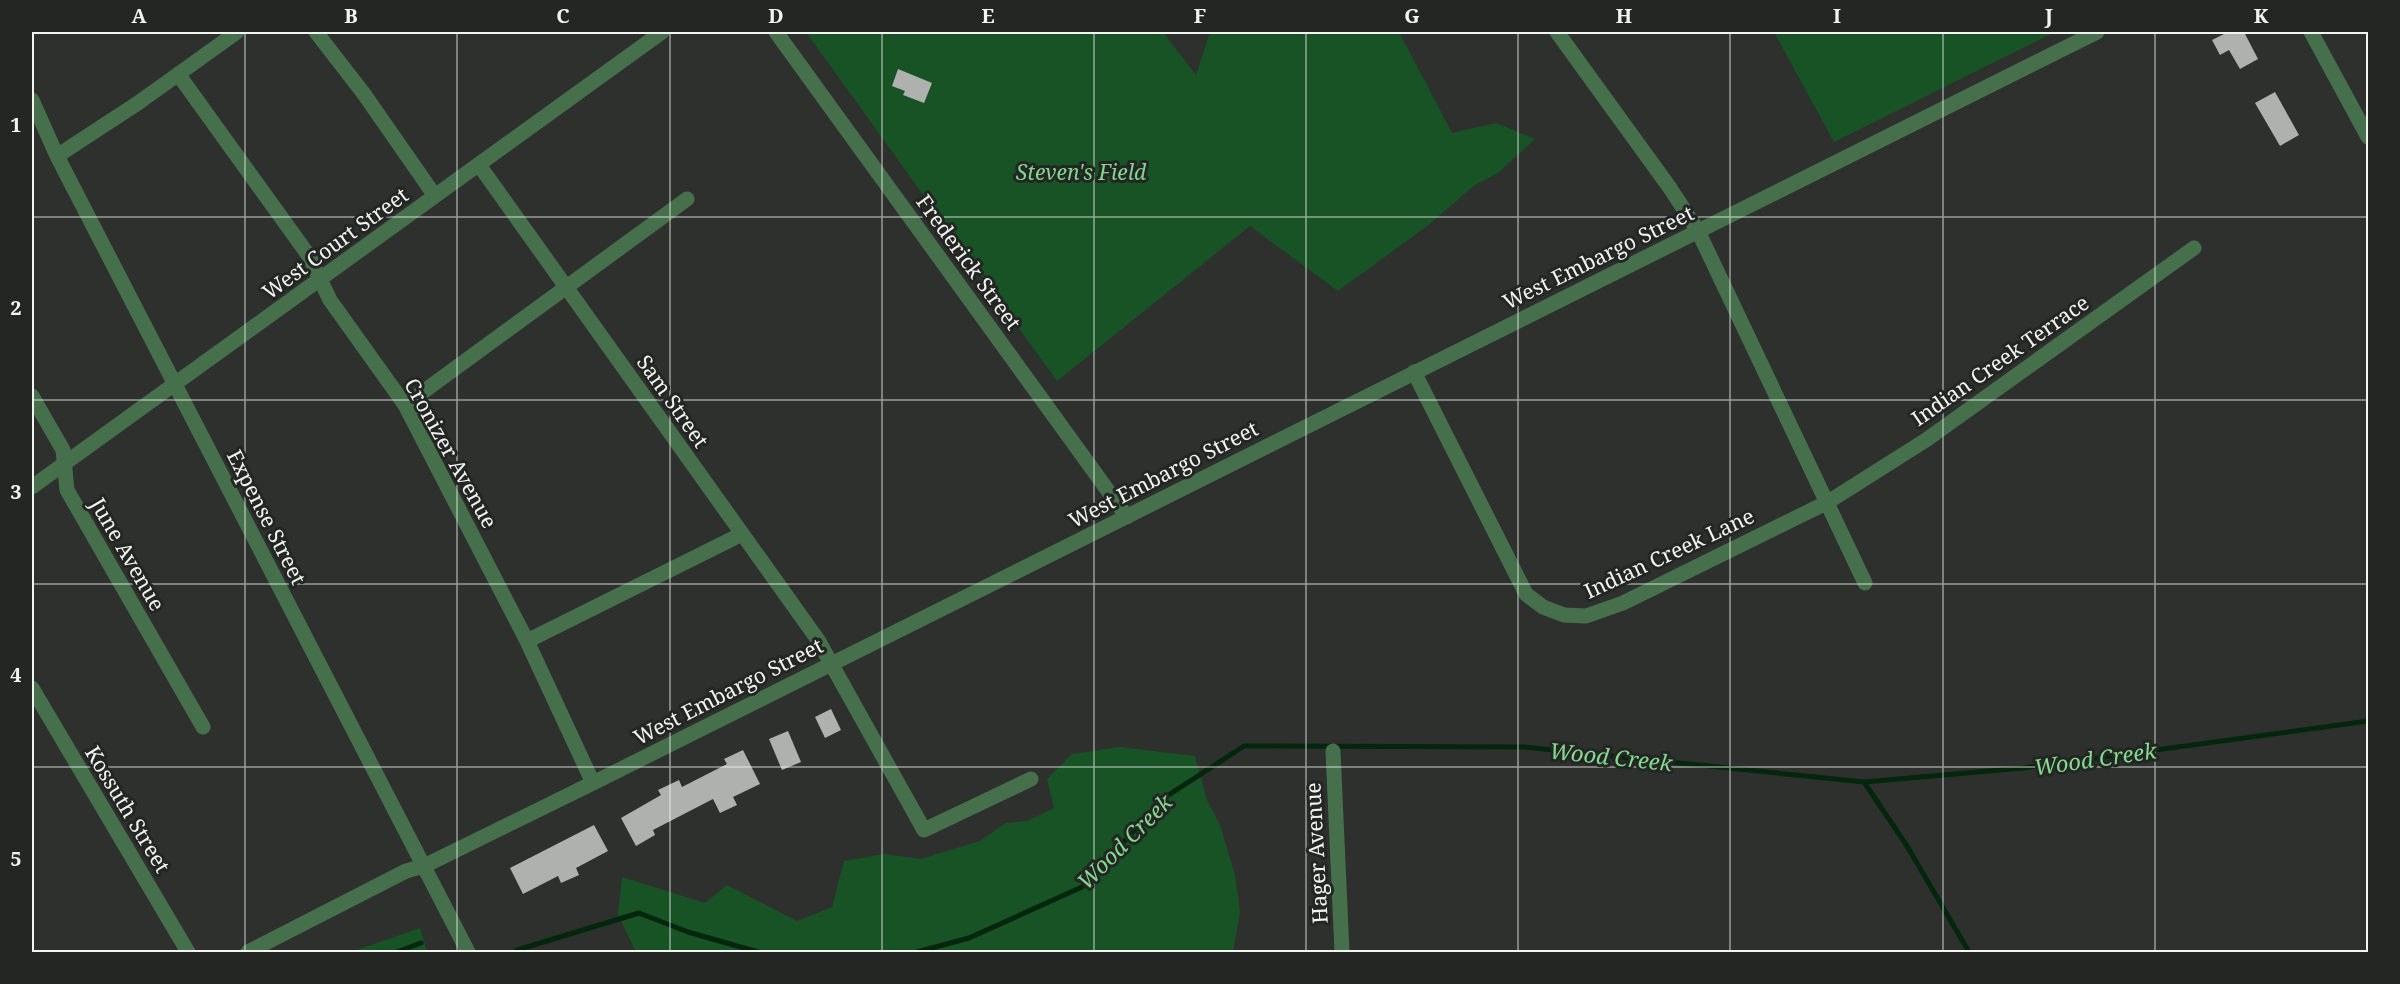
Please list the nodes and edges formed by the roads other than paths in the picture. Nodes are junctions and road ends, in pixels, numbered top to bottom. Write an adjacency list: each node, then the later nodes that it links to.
1 (237, 32): 8 (street)
2 (316, 32): 14 (street)
3 (662, 32): 13 (street, West Court Street)
4 (776, 32): 27 (street, Frederick Street)
5 (1557, 32): 16 (street)
6 (2097, 32): 16 (street, West Embargo Street)
7 (2311, 32): 10 (street)
8 (178, 74): 12 (street); 18 (street, Cronizer Avenue)
9 (32, 99): 12 (street, Expense Street)
10 (2364, 119): 11 (street)
11 (2368, 137)
12 (57, 156): 21 (street, Expense Street)
13 (479, 165): 14 (street, West Court Street); 19 (street, Sam Street)
14 (435, 196): 18 (street, West Court Street)
15 (687, 200): 19 (street)
16 (1698, 231): 20 (street, West Embargo Street); 26 (street)
17 (2194, 248): 26 (street, Indian Creek Terrace)
18 (320, 280): 21 (street, West Court Street); 23 (street, Cronizer Avenue)
19 (567, 288): 23 (street); 28 (street, Sam Street)
20 (1414, 372): 26 (street, Indian Creek Lane); 27 (street, West Embargo Street)
21 (175, 385): 24 (street, West Court Street); 37 (street, Expense Street)
22 (32, 396): 24 (street, June Avenue)
23 (405, 405): 30 (street, Cronizer Avenue)
24 (65, 463): 25 (street, West Court Street); 33 (street, June Avenue)
25 (32, 487)
26 (1828, 502): 29 (street)
27 (1127, 517): 31 (street, West Embargo Street)
28 (742, 534): 30 (street); 31 (street, Sam Street)
29 (1865, 583)
30 (527, 641): 36 (street, Cronizer Avenue)
31 (832, 662): 35 (street, Sam Street); 36 (street, West Embargo Street)
32 (32, 688): 38 (street, Kossuth Street)
33 (203, 727)
34 (1333, 751): 41 (street, Hager Avenue)
35 (1031, 779)
36 (592, 783): 37 (street, West Embargo Street)
37 (424, 866): 39 (street, West Embargo Street); 40 (street, Expense Street)
38 (188, 952)
39 (248, 952)
40 (468, 952)
41 (1342, 952)

